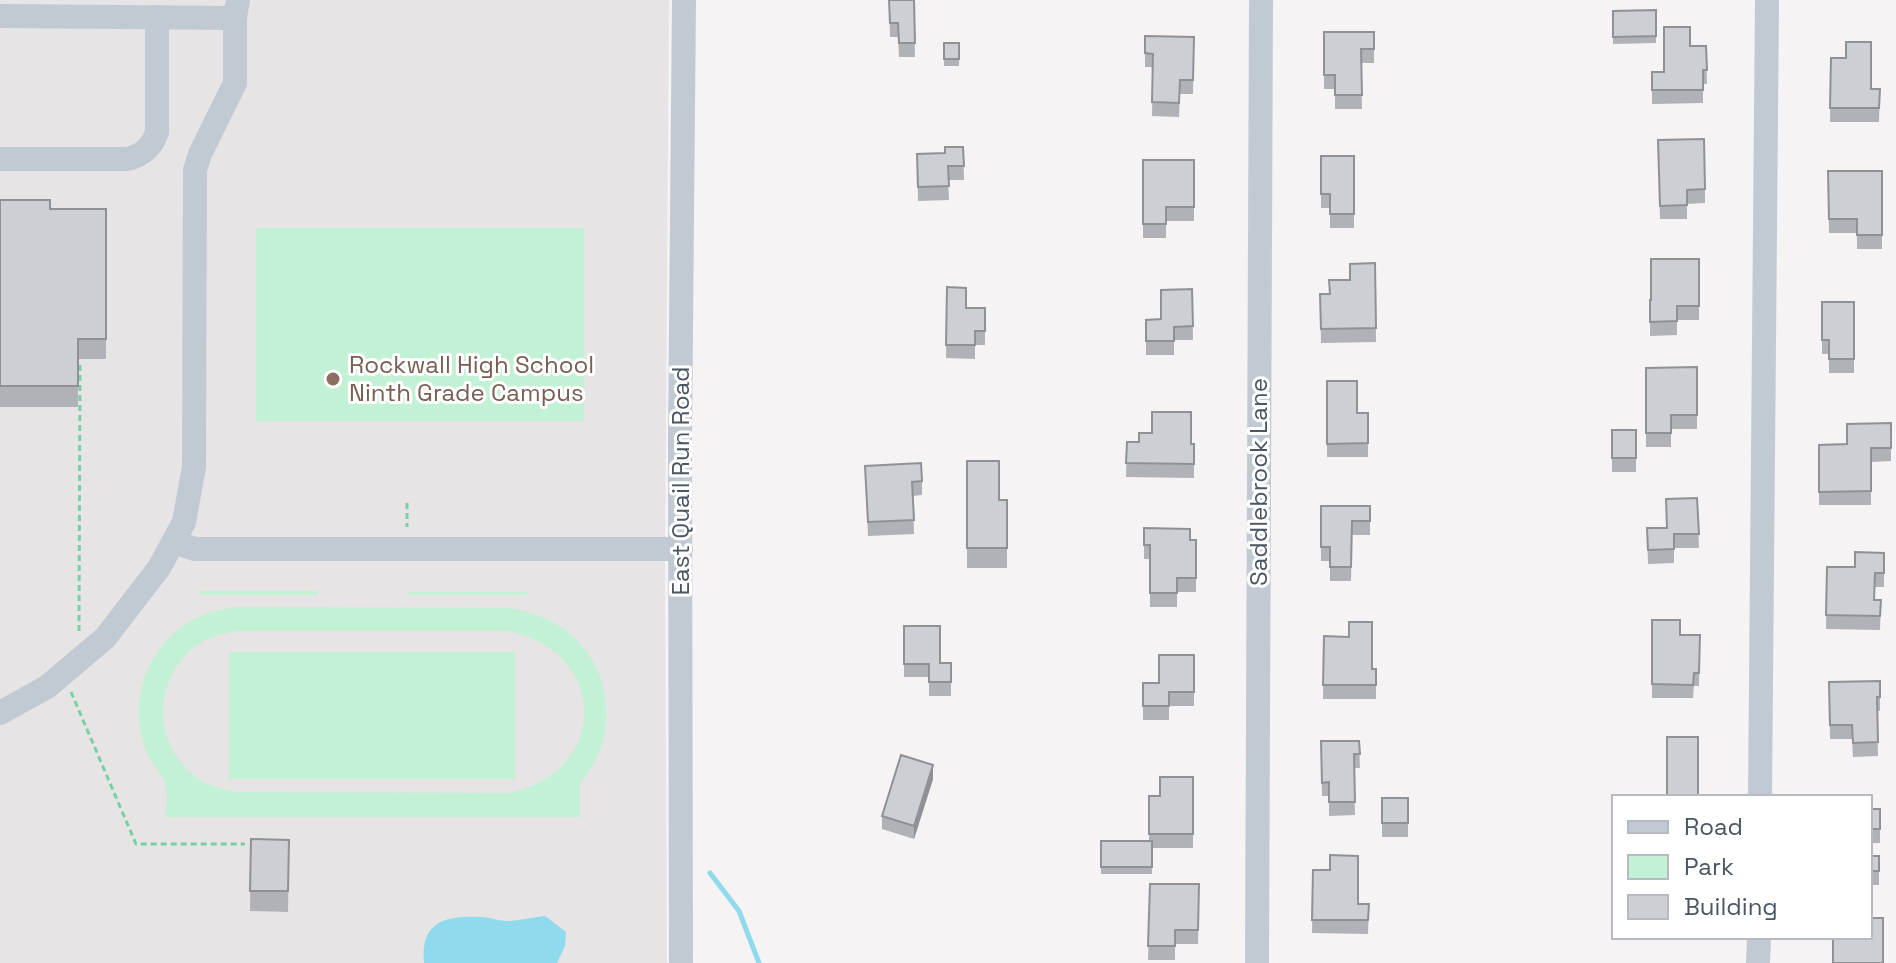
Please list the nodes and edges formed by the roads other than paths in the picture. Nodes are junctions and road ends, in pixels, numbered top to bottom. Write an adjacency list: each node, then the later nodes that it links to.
1 (684, 0): 9 (street, East Quail Run Road)
2 (1261, 0): 14 (street, Saddlebrook Lane)
3 (1767, 0): 11 (street)
4 (237, 9): 6 (street); 8 (street)
5 (0, 16): 6 (street)
6 (157, 17): 7 (street)
7 (0, 159)
8 (173, 542): 9 (street); 10 (street)
9 (681, 549): 13 (street, East Quail Run Road)
10 (0, 713)
11 (1760, 795)
12 (1759, 939): 15 (street)
13 (681, 963)
14 (1257, 963)
15 (1758, 963)

